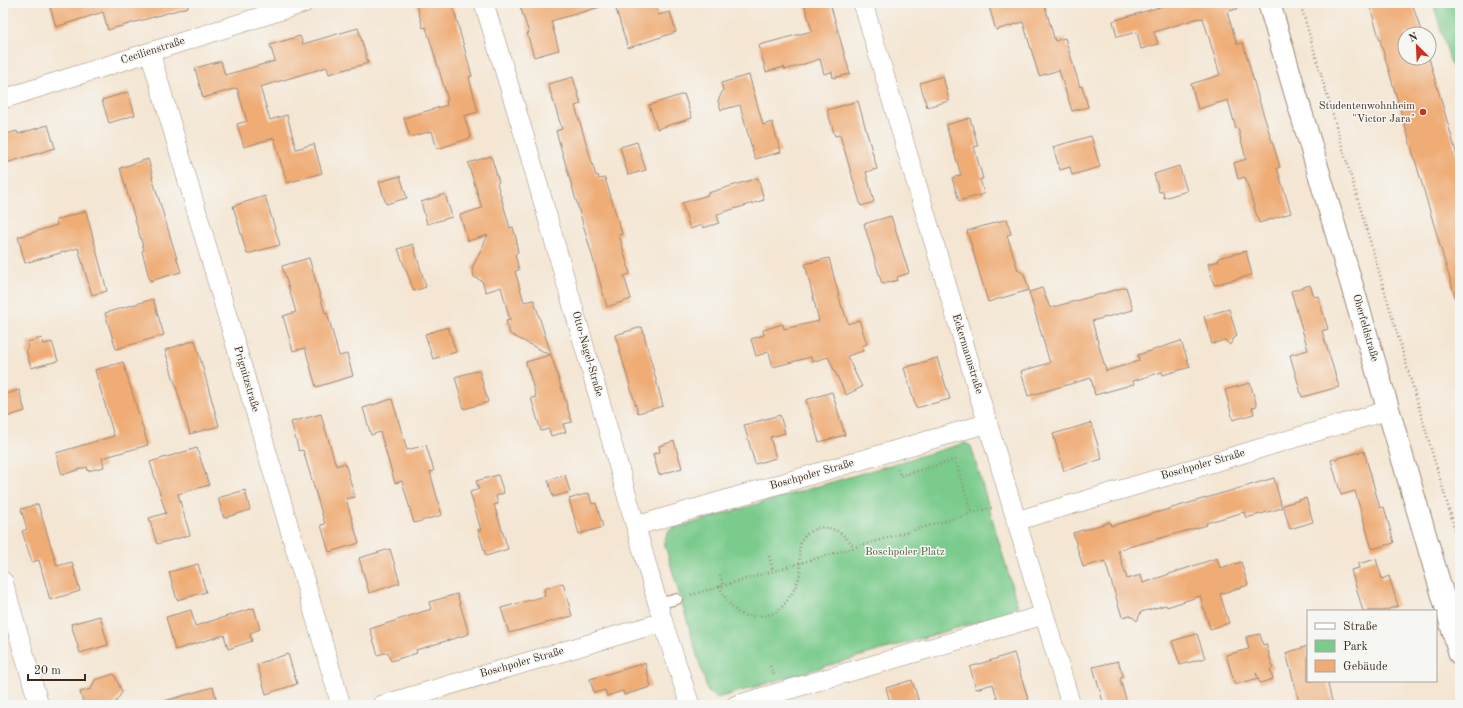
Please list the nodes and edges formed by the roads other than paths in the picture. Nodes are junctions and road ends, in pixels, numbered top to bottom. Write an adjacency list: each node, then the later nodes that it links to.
1 (304, 3): 5 (street, Cecilienstraße)
2 (484, 3): 10 (street, Otto-Nagel-Straße)
3 (863, 3): 8 (street, Eckermannstraße)
4 (1270, 3): 7 (street, Oberfeldstraße)
5 (150, 52): 6 (street, Cecilienstraße); 17 (street, Prignitzstraße)
6 (3, 99)
7 (1389, 410): 9 (street, Boschpoler Straße); 15 (street, Oberfeldstraße)
8 (988, 423): 9 (street, Eckermannstraße); 10 (street, Boschpoler Straße)
9 (1016, 520): 14 (street, Eckermannstraße)
10 (636, 526): 13 (street, Otto-Nagel-Straße)
11 (3, 581): 16 (street)
12 (677, 599): 13 (lane)
13 (661, 613): 18 (street, Boschpoler Straße); 19 (street, Otto-Nagel-Straße)
14 (1044, 615): 20 (street); 21 (street, Eckermannstraße)
15 (1460, 654)
16 (40, 705)
17 (341, 705)
18 (382, 705)
19 (690, 705)
20 (736, 705)
21 (1071, 705)

